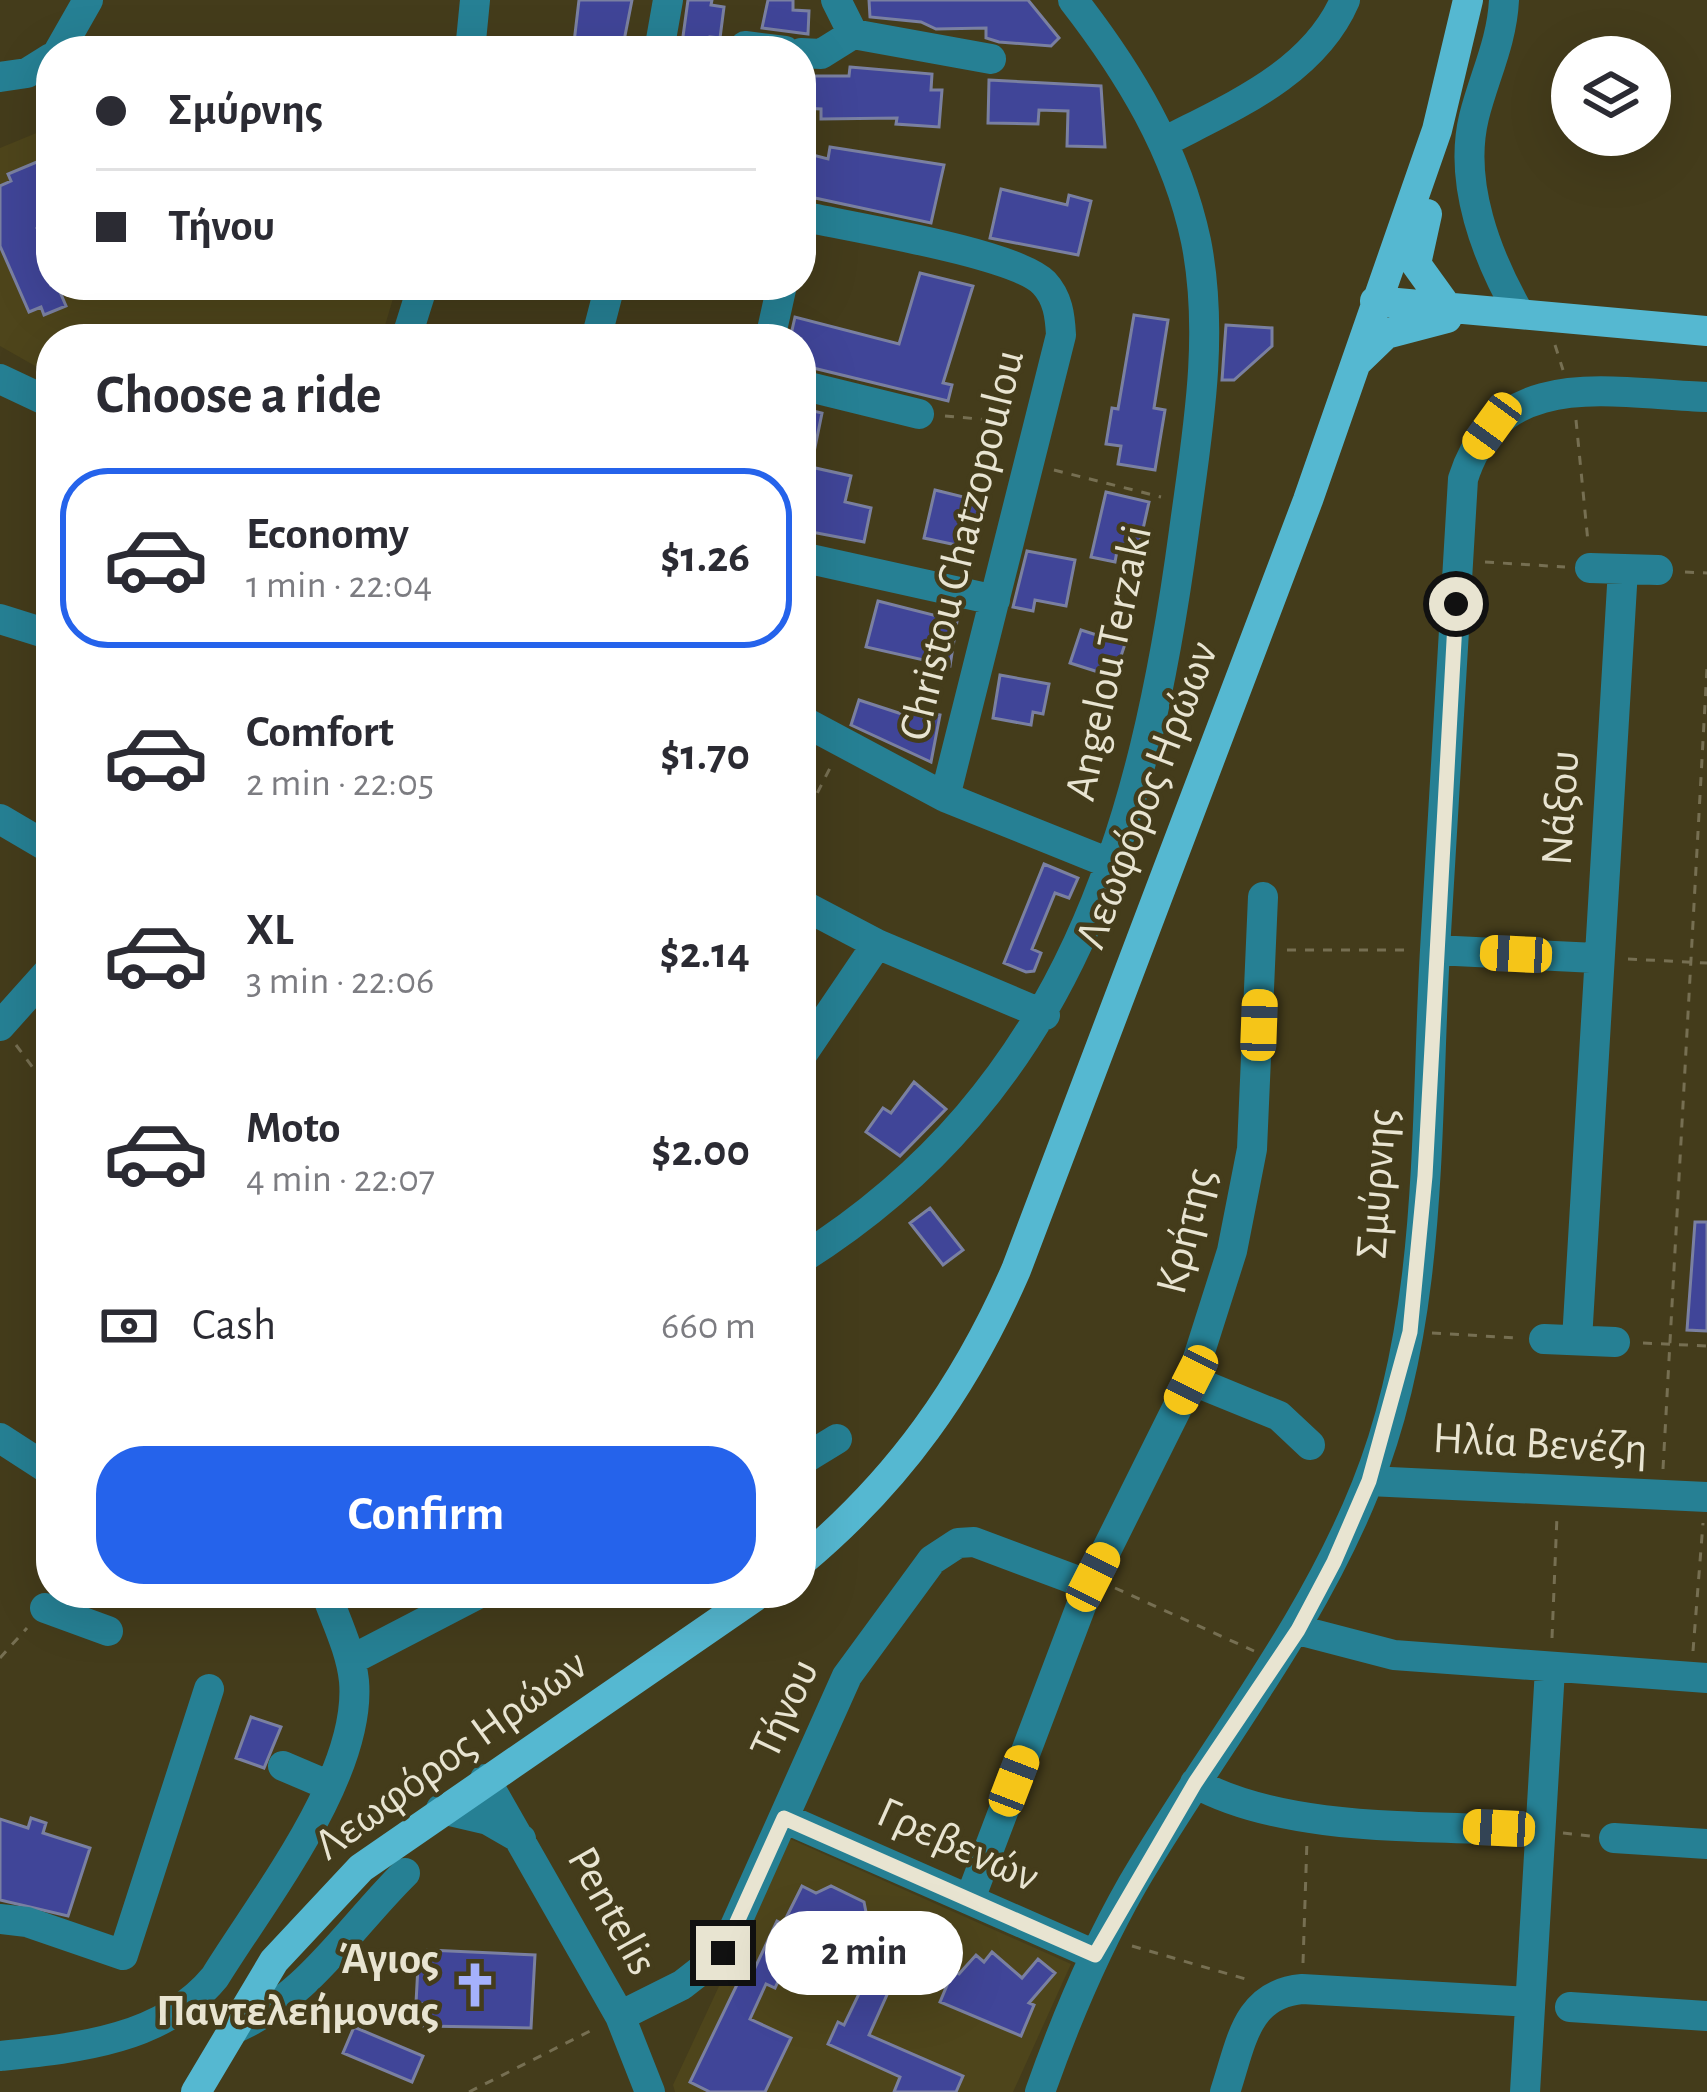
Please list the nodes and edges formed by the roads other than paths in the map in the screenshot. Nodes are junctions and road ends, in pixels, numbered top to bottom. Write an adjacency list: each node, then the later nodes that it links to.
1 (88, 0): 10 (street)
2 (476, 0): 11 (street)
3 (668, 0): 12 (street)
4 (836, 0): 9 (street)
5 (1073, 0): 18 (street, Angelou Terzaki)
6 (1345, 0): 18 (street)
7 (1468, 0): 17 (main road, Λεωφόρος Ηρώων)
8 (1504, 0): 22 (street)
9 (853, 34): 13 (street); 14 (street)
10 (68, 36)
11 (472, 36)
12 (662, 36)
13 (816, 52)
14 (991, 59)
15 (36, 67): 16 (street)
16 (0, 77)
17 (1443, 110): 20 (main road, Λεωφόρος Ηρώων); 21 (main road)
18 (1164, 142): 41 (street, Angelou Terzaki)
19 (816, 219): 34 (street, Christou Chatzopoulou)
20 (1376, 301): 21 (main road); 24 (main road, Λεωφόρος Ηρώων)
21 (1447, 308): 22 (main road)
22 (1520, 314): 23 (main road); 24 (main road)
23 (1707, 331)
24 (1353, 368): 63 (main road, Λεωφόρος Ηρώων)
25 (0, 379): 27 (street)
26 (816, 389): 29 (street)
27 (36, 397)
28 (1707, 398): 45 (street, Σμύρνης)
29 (919, 414)
30 (816, 560): 34 (street)
31 (1590, 568): 32 (street)
32 (1623, 569): 33 (street); 46 (street, Νάξου)
33 (1658, 570)
34 (995, 600): 38 (street, Christou Chatzopoulou)
35 (0, 619): 36 (street)
36 (36, 630)
37 (816, 729): 38 (street)
38 (945, 797): 41 (street)
39 (0, 819): 40 (street)
40 (36, 840)
41 (1109, 862): 48 (street, Angelou Terzaki)
42 (1262, 897): 55 (street, Κρήτης)
43 (816, 912): 44 (street)
44 (877, 944): 48 (street); 50 (street)
45 (1435, 950): 46 (street); 61 (street, Σμύρνης)
46 (1596, 958): 53 (street, Νάξου)
47 (36, 985): 49 (street)
48 (1045, 1015): 51 (street, Angelou Terzaki)
49 (0, 1025)
50 (816, 1034)
51 (816, 1249)
52 (1544, 1339): 53 (street)
53 (1577, 1340): 54 (street)
54 (1615, 1342)
55 (1191, 1380): 58 (street); 64 (street, Κρήτης)
56 (0, 1438): 60 (street)
57 (837, 1439): 59 (street)
58 (1310, 1445)
59 (816, 1452)
60 (36, 1461)
61 (1369, 1481): 62 (street, Ηλία Βενέζη); 70 (street, Σμύρνης)
62 (1706, 1497)
63 (816, 1549)
64 (1091, 1581): 80 (street, Τήνου); 86 (street, Κρήτης)
65 (45, 1608): 69 (street)
66 (331, 1608): 71 (street)
67 (451, 1608): 71 (street)
68 (738, 1608): 76 (main road, Λεωφόρος Ηρώων)
69 (96, 1615)
70 (1298, 1630): 72 (street); 77 (street, Σμύρνης)
71 (350, 1660): 78 (street)
72 (1550, 1669): 73 (street); 81 (street)
73 (1699, 1677)
74 (209, 1689): 87 (street)
75 (283, 1766): 78 (street)
76 (484, 1779): 79 (main road, Λεωφόρος Ηρώων); 83 (street, Pentelis)
77 (1195, 1783): 81 (street); 88 (street, Σμύρνης)
78 (330, 1786): 94 (street)
79 (441, 1809): 83 (street); 93 (main road, Λεωφόρος Ηρώων)
80 (784, 1818): 86 (street, Γρεβενών); 91 (street, Τήνου)
81 (1538, 1831): 89 (street)
82 (1614, 1838): 84 (street)
83 (521, 1839): 91 (street, Pentelis)
84 (1707, 1844)
85 (405, 1873): 93 (street)
86 (970, 1899): 88 (street, Γρεβενών)
87 (0, 1919)
88 (1100, 1946): 96 (street, Σμύρνης)
89 (1530, 2002): 98 (street); 99 (street)
90 (1570, 2007): 92 (street)
91 (620, 2016): 97 (street, Pentelis)
92 (1707, 2016)
93 (231, 2030): 95 (main road, Λεωφόρος Ηρώων)
94 (0, 2056)
95 (207, 2083)
96 (1044, 2091)
97 (650, 2092)
98 (1225, 2092)
99 (1525, 2092)

